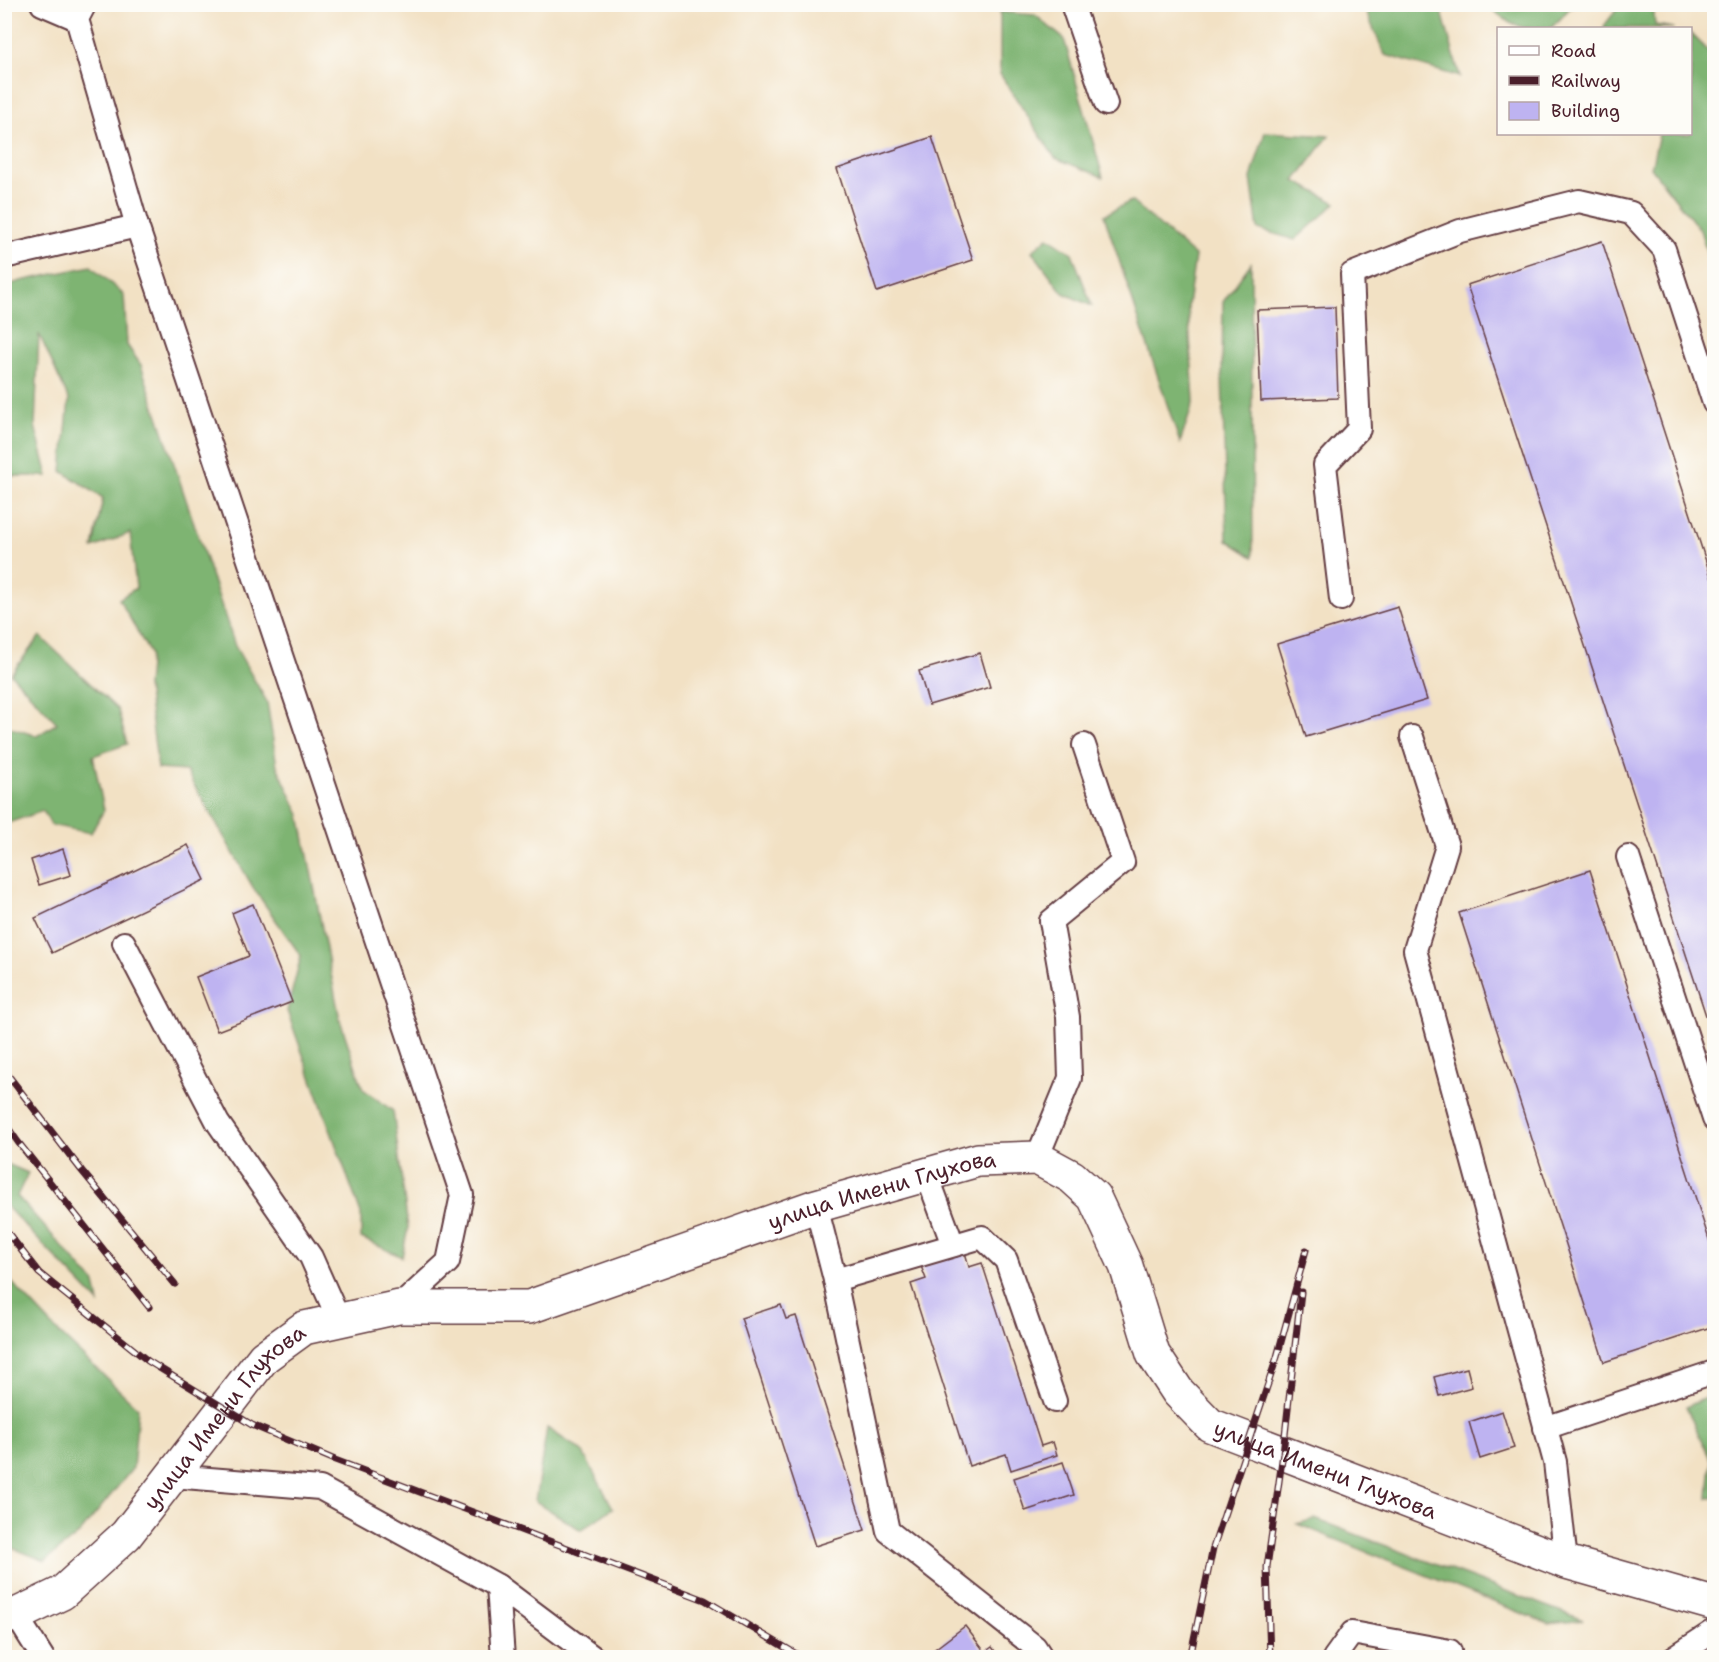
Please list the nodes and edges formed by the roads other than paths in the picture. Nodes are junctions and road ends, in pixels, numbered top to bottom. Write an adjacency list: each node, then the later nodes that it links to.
1 (42, 4): 3 (lane)
2 (1072, 4): 4 (lane)
3 (81, 12): 5 (lane)
4 (1106, 104)
5 (137, 226): 6 (lane); 19 (lane)
6 (4, 257)
7 (1714, 404): 8 (lane)
8 (1341, 599)
9 (1412, 737): 23 (lane)
10 (1084, 746): 14 (lane)
11 (1628, 857): 13 (lane)
12 (124, 943): 20 (lane)
13 (1714, 1119)
14 (1037, 1158): 15 (street, улица Имени Глухова); 25 (street, улица Имени Глухова)
15 (927, 1175): 16 (street, улица Имени Глухова); 17 (lane)
16 (816, 1206): 18 (lane); 19 (street, улица Имени Глухова)
17 (953, 1245): 18 (lane); 22 (lane)
18 (835, 1280): 34 (lane)
19 (399, 1307): 20 (street, улица Имени Глухова)
20 (339, 1320): 24 (street, улица Имени Глухова)
21 (1714, 1372): 23 (lane)
22 (1054, 1401)
23 (1545, 1428): 25 (lane)
24 (172, 1476): 26 (lane); 28 (street, улица Имени Глухова)
25 (1566, 1562): 27 (street, улица Имени Глухова)
26 (498, 1586): 32 (lane); 33 (lane)
27 (1714, 1604)
28 (10, 1616): 31 (lane)
29 (1714, 1631): 36 (lane)
30 (1450, 1651): 35 (lane)
31 (43, 1658)
32 (503, 1658)
33 (594, 1658)
34 (1042, 1658)
35 (1334, 1658)
36 (1673, 1658)

